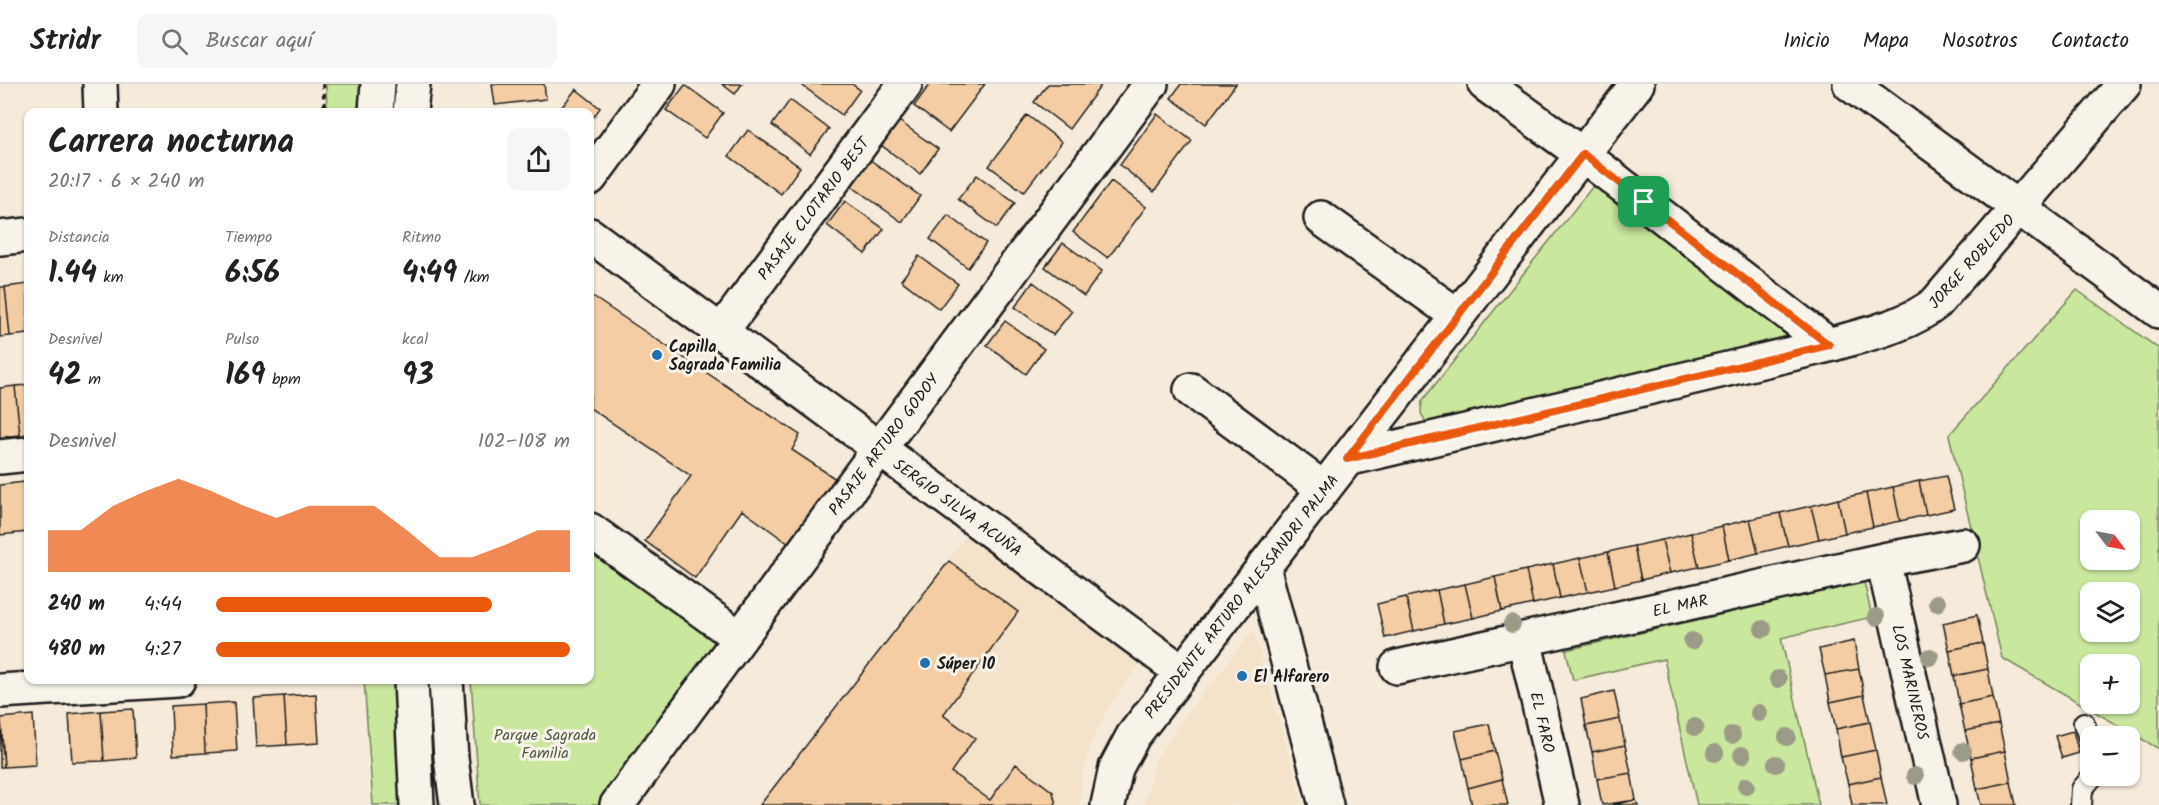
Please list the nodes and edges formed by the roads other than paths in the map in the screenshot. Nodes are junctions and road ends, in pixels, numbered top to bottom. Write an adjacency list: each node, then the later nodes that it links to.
1 (99, 84): 11 (street)
2 (378, 84): 12 (street)
3 (413, 84): 13 (street)
4 (659, 84): 15 (street)
5 (905, 84): 23 (street, PASAJE CLOTARIO BEST)
6 (1151, 84): 26 (street, PASAJE ARTURO GODOY)
7 (1485, 84): 14 (street)
8 (1637, 84): 14 (street, PRESIDENTE ARTURO ALESSANDRI PALMA)
9 (1850, 84): 16 (street)
10 (2124, 84): 16 (street, JORGE ROBLEDO)
11 (101, 108)
12 (376, 108)
13 (410, 108)
14 (1583, 154): 22 (street, PRESIDENTE ARTURO ALESSANDRI PALMA); 24 (street)
15 (594, 173)
16 (2019, 208): 21 (street); 24 (street, JORGE ROBLEDO)
17 (1321, 218): 22 (street)
18 (24, 235): 19 (street)
19 (0, 238)
20 (594, 239): 23 (street, SERGIO SILVA ACUÑA)
21 (2159, 311)
22 (1458, 316): 29 (street, PRESIDENTE ARTURO ALESSANDRI PALMA)
23 (721, 332): 26 (street, SERGIO SILVA ACUÑA)
24 (1829, 345): 29 (street, JORGE ROBLEDO)
25 (1191, 390): 30 (street)
26 (879, 449): 35 (street, PASAJE ARTURO GODOY); 38 (street, SERGIO SILVA ACUÑA)
27 (24, 454): 28 (street)
28 (0, 457)
29 (1347, 459): 30 (street, PRESIDENTE ARTURO ALESSANDRI PALMA)
30 (1324, 489): 34 (street, PRESIDENTE ARTURO ALESSANDRI PALMA)
31 (594, 533): 35 (street)
32 (1963, 545): 33 (street, EL MAR)
33 (1883, 560): 36 (street, EL MAR); 52 (street, LOS MARINEROS)
34 (1263, 567): 38 (street, PRESIDENTE ARTURO ALESSANDRI PALMA); 50 (street)
35 (740, 638): 48 (street, PASAJE ARTURO GODOY)
36 (1524, 639): 37 (street, EL MAR); 51 (street, EL FARO)
37 (1397, 667)
38 (1182, 672): 49 (street, PRESIDENTE ARTURO ALESSANDRI PALMA)
39 (113, 684): 42 (street)
40 (411, 684): 46 (street)
41 (446, 684): 47 (street)
42 (0, 691)
43 (2084, 723): 44 (lane)
44 (2085, 726)
45 (2085, 786): 53 (lane)
46 (417, 805)
47 (457, 805)
48 (617, 805)
49 (1108, 805)
50 (1326, 805)
51 (1562, 805)
52 (1939, 805)
53 (2081, 805)

